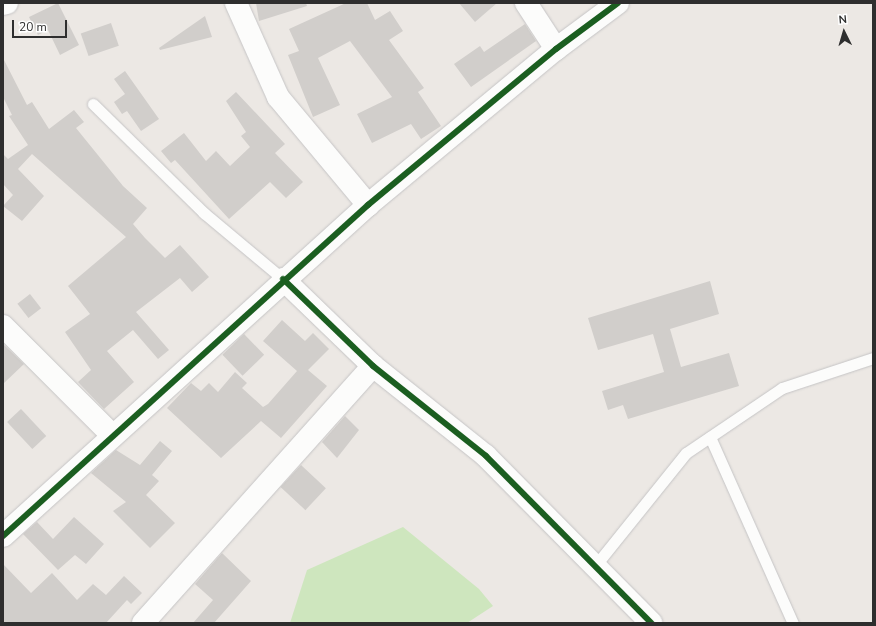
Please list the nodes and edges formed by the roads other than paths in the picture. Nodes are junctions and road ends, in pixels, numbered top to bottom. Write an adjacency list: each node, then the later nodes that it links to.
1 (7, 3): 5 (street)
2 (236, 3): 8 (street)
3 (526, 3): 6 (street)
4 (618, 3): 6 (street)
5 (3, 4)
6 (556, 49): 8 (street)
7 (93, 104): 9 (lane)
8 (368, 205): 9 (street)
9 (283, 279): 12 (street); 13 (street)
10 (3, 326): 13 (street)
11 (873, 358): 14 (lane)
12 (373, 366): 16 (street); 17 (street)
13 (112, 435): 15 (street)
14 (710, 437): 16 (lane); 19 (lane)
15 (3, 536)
16 (595, 566): 18 (street)
17 (142, 623)
18 (651, 623)
19 (793, 623)

